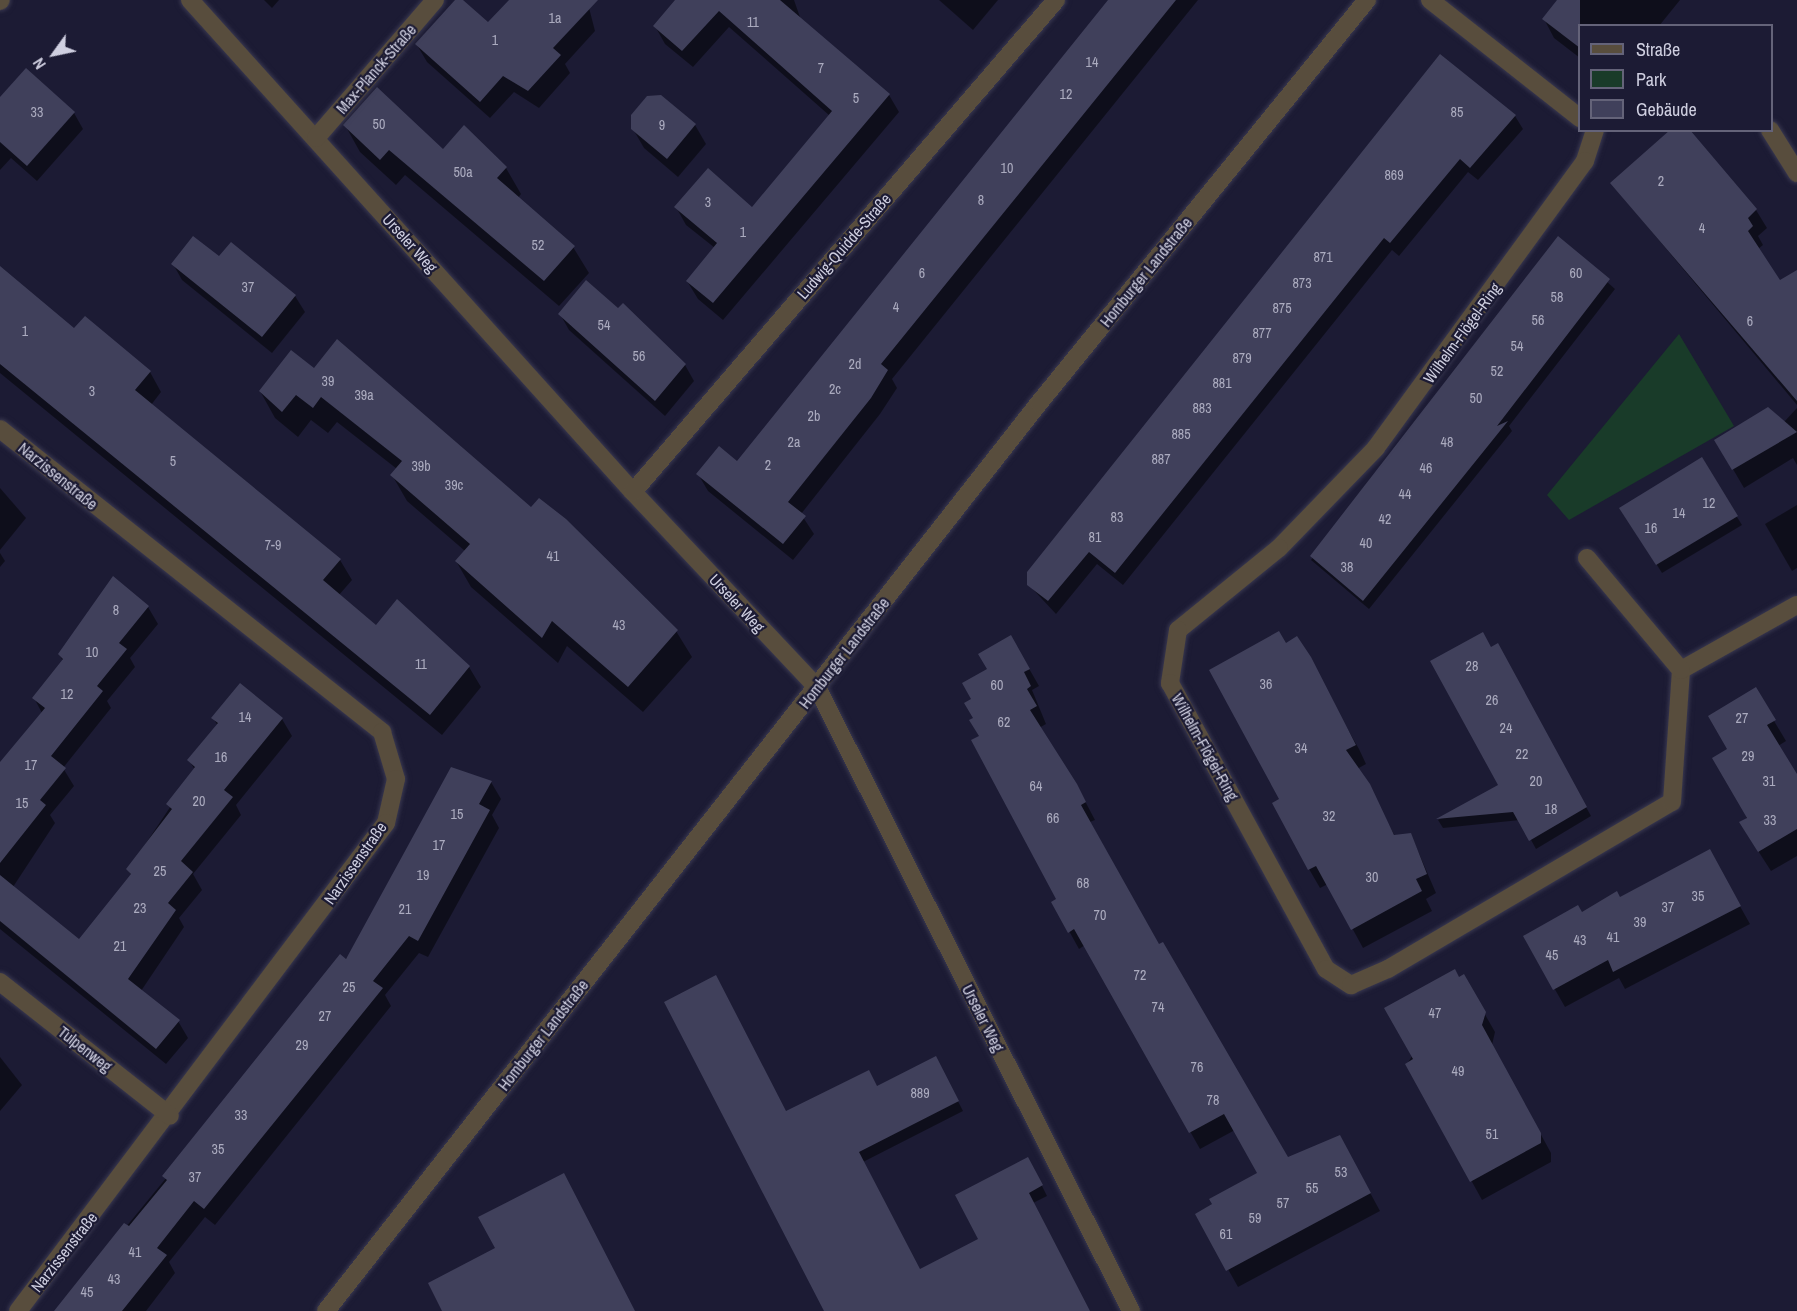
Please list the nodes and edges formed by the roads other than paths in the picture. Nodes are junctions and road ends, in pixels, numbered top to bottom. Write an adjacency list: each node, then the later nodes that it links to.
1 (190, 0): 9 (street, Urseler Weg)
2 (435, 0): 9 (street, Max-Planck-Straße)
3 (1056, 0): 12 (street, Ludwig-Quidde-Straße)
4 (1367, 0): 16 (street, Homburger Landstraße)
5 (1430, 0): 6 (street)
6 (1578, 116)
7 (1594, 132): 15 (street, Wilhelm-Flögel-Ring)
8 (1771, 132): 10 (street)
9 (316, 138): 12 (street, Urseler Weg)
10 (1797, 172)
11 (0, 429): 18 (street, Narzissenstraße)
12 (633, 492): 16 (street, Urseler Weg)
13 (1587, 558): 15 (street)
14 (1797, 605): 15 (street)
15 (1681, 670)
16 (817, 687): 20 (street, Homburger Landstraße); 21 (street, Urseler Weg)
17 (0, 982): 18 (street, Tulpenweg)
18 (170, 1116): 19 (street, Narzissenstraße)
19 (18, 1311)
20 (326, 1311)
21 (1131, 1311)

